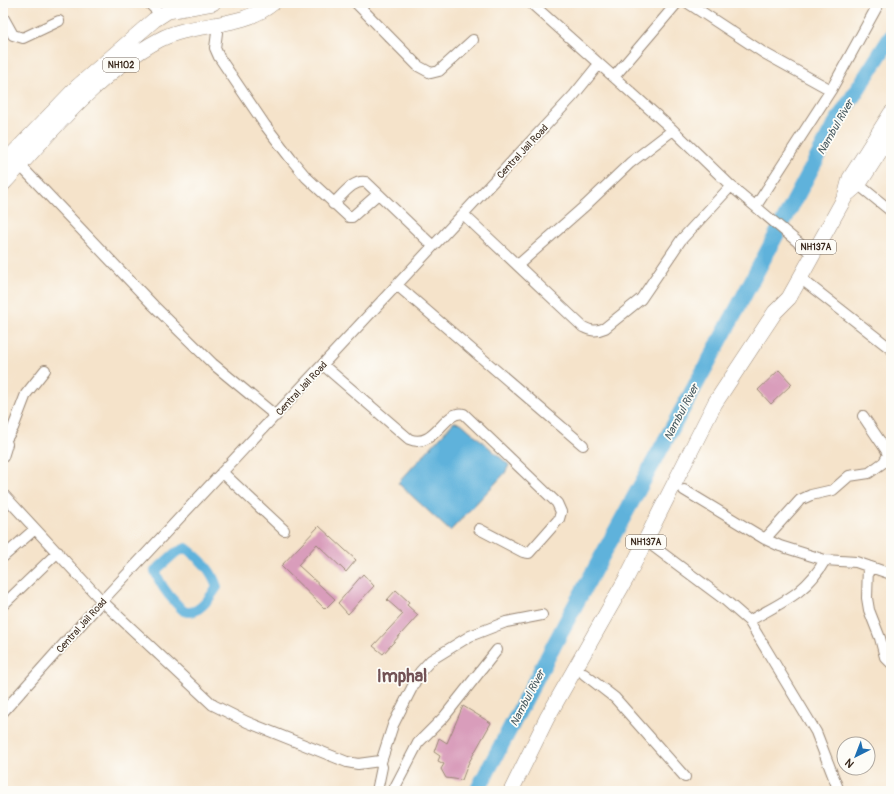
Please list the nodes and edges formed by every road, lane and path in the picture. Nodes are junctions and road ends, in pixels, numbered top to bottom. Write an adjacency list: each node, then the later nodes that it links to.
1 (149, 3): 9 (street)
2 (213, 3): 9 (highway, NH102)
3 (273, 3): 12 (highway, NH102)
4 (356, 3): 13 (street)
5 (531, 3): 14 (street)
6 (677, 3): 15 (street)
7 (688, 3): 16 (street)
8 (879, 3): 16 (street)
9 (161, 15): 20 (highway, NH102)
10 (3, 17): 11 (street)
11 (59, 21)
12 (218, 25): 20 (highway, NH102); 25 (street)
13 (473, 40)
14 (599, 64): 15 (street); 28 (street, Central Jail Road)
15 (614, 78): 18 (street)
16 (831, 90): 26 (street)
17 (891, 112): 21 (highway, NH137A)
18 (673, 130): 23 (street); 31 (street)
19 (891, 134): 21 (highway, NH137A)
20 (11, 161): 22 (highway, NH102); 37 (street)
21 (854, 181): 27 (street); 30 (highway, NH137A)
22 (3, 184)
23 (731, 186): 26 (street); 31 (street)
24 (378, 194): 25 (street); 25 (street); 29 (street)
25 (333, 204)
26 (760, 209): 30 (street)
27 (891, 211)
28 (463, 214): 29 (street, Central Jail Road); 31 (street)
29 (433, 246): 33 (street, Central Jail Road)
30 (812, 254): 32 (highway, NH137A)
31 (518, 265)
32 (800, 277): 34 (street); 49 (highway, NH137A)
33 (398, 286): 35 (street, Central Jail Road); 40 (street)
34 (891, 349)
35 (323, 365): 37 (street, Central Jail Road); 46 (street)
36 (45, 370): 39 (street)
37 (276, 416): 42 (street, Central Jail Road)
38 (863, 416): 48 (street)
39 (4, 439): 41 (street)
40 (583, 445)
41 (3, 457)
42 (222, 472): 47 (street); 55 (street, Central Jail Road)
43 (684, 490): 48 (street)
44 (3, 494): 45 (street)
45 (35, 529): 50 (street); 51 (street)
46 (479, 529)
47 (284, 530)
48 (765, 539): 52 (street)
49 (646, 540): 58 (street); 67 (highway, NH137A)
50 (58, 552): 55 (street); 56 (street)
51 (3, 557)
52 (825, 560): 53 (street); 58 (street)
53 (868, 566): 54 (street); 60 (street)
54 (891, 574)
55 (102, 601): 62 (street, Central Jail Road); 63 (street)
56 (3, 604)
57 (542, 615): 63 (street)
58 (749, 621): 68 (street)
59 (497, 650): 66 (street)
60 (891, 663)
61 (584, 674): 64 (street)
62 (3, 712)
63 (381, 762): 65 (street)
64 (685, 777)
65 (377, 791)
66 (393, 791)
67 (511, 791)
68 (839, 791)

